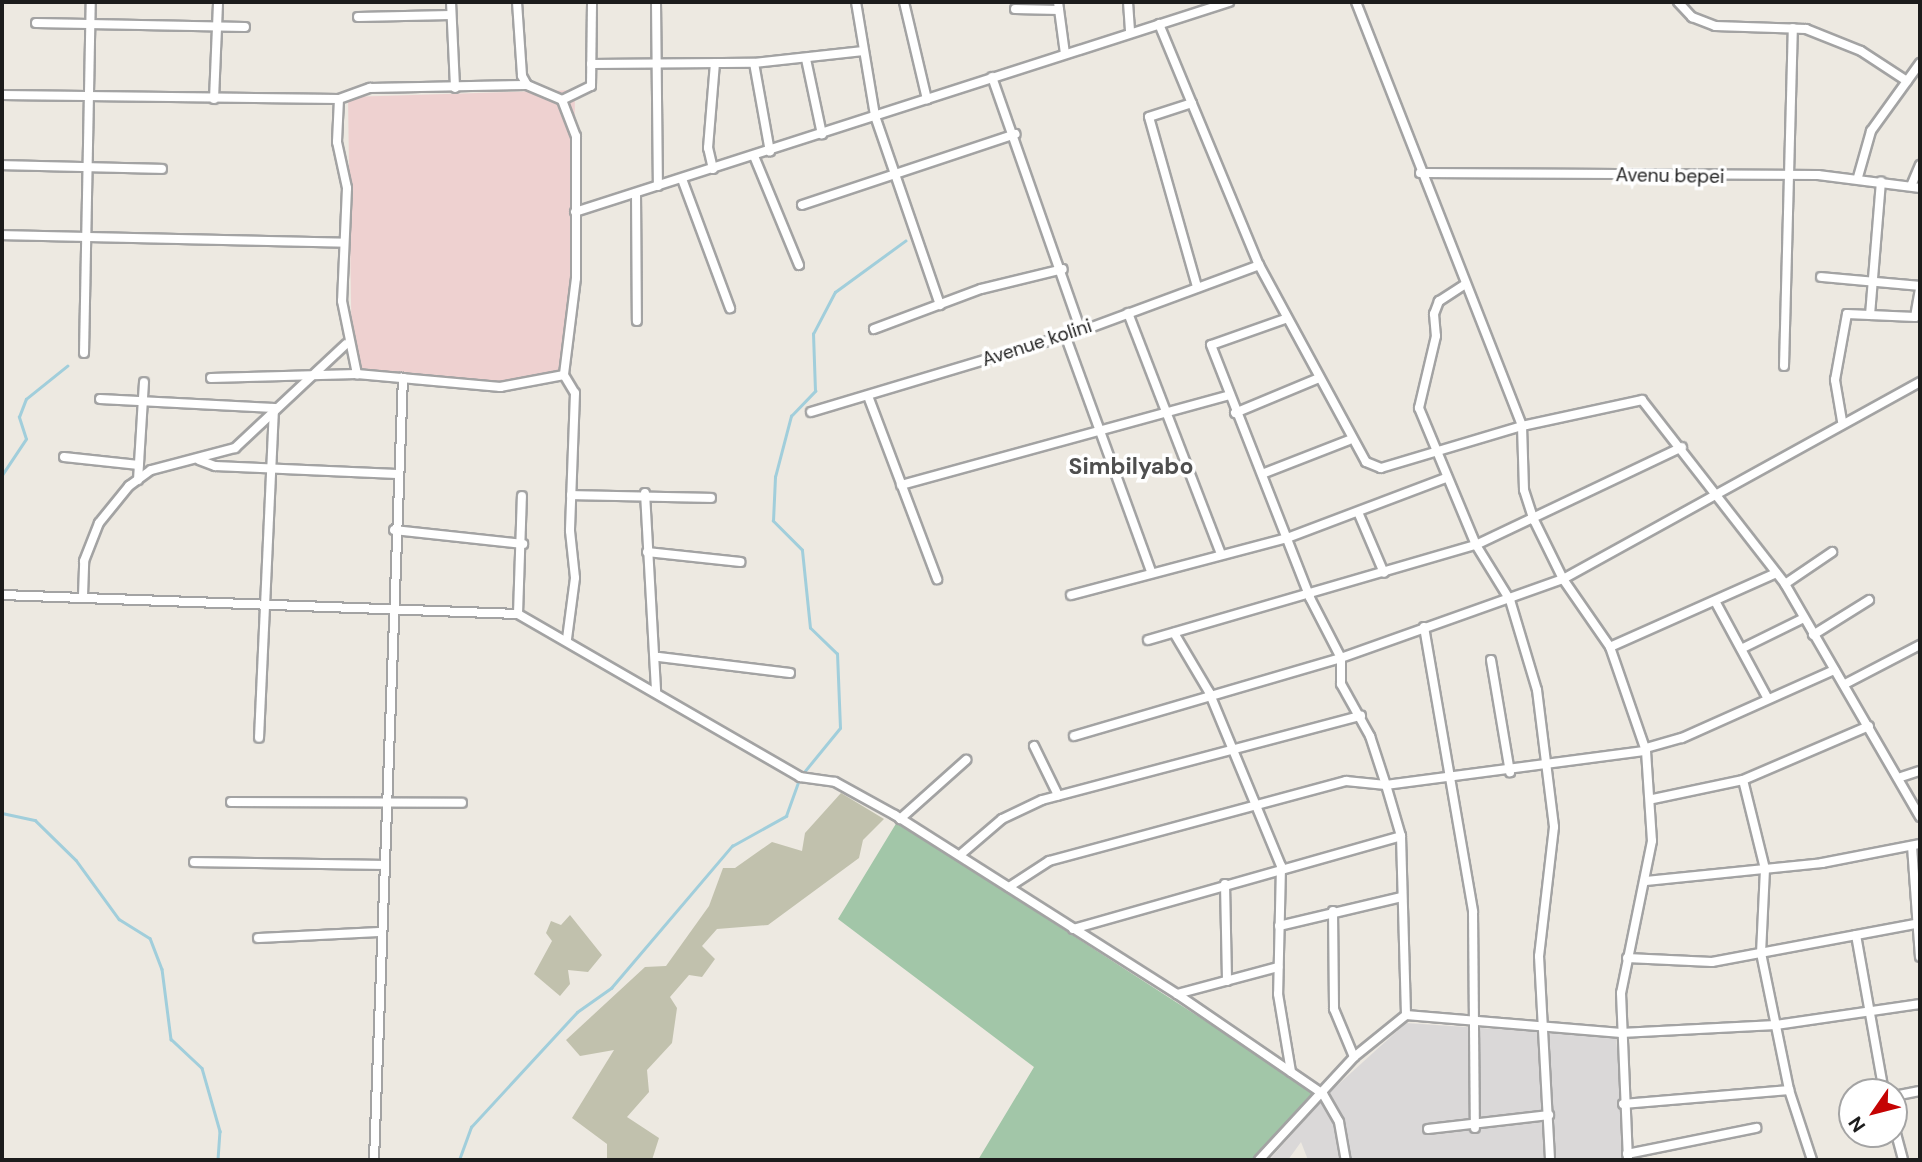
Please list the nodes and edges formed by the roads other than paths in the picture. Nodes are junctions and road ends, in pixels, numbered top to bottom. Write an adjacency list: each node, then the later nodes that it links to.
1 (91, 2): 18 (street)
2 (218, 2): 20 (street)
3 (450, 2): 15 (street)
4 (517, 2): 34 (street)
5 (592, 2): 31 (street)
6 (656, 2): 27 (street)
7 (856, 2): 24 (street)
8 (904, 2): 38 (street)
9 (1128, 2): 23 (street)
10 (1228, 2): 19 (street)
11 (1356, 2): 53 (street)
12 (1678, 2): 22 (street)
13 (1059, 6): 14 (street); 25 (street)
14 (1015, 9)
15 (451, 15): 16 (street); 35 (street)
16 (358, 17)
17 (36, 23): 18 (street)
18 (90, 24): 20 (street); 39 (street)
19 (1159, 24): 23 (street); 42 (street)
20 (218, 26): 21 (street); 40 (street)
21 (245, 27)
22 (1793, 29): 33 (street); 55 (street)
23 (1130, 33): 25 (street)
24 (863, 51): 26 (street); 43 (street)
25 (1065, 54): 32 (street)
26 (806, 59): 29 (street); 44 (street)
27 (655, 63): 28 (street); 31 (street); 59 (street)
28 (715, 63): 29 (street); 52 (street)
29 (754, 63): 46 (street)
30 (1920, 63): 33 (street)
31 (591, 64): 41 (street)
32 (992, 77): 38 (street); 45 (street)
33 (1907, 81): 56 (street)
34 (527, 85): 35 (street); 41 (street)
35 (455, 88): 37 (street)
36 (2, 95): 39 (street)
37 (339, 99): 40 (street); 66 (street)
38 (927, 99): 43 (street)
39 (88, 100): 40 (street); 50 (street)
40 (214, 100)
41 (562, 100): 63 (street)
42 (1192, 103): 68 (street); 73 (street)
43 (875, 117): 44 (street); 54 (street)
44 (822, 134): 46 (street)
45 (1016, 134): 54 (street); 69 (street)
46 (770, 152): 47 (street)
47 (754, 156): 52 (street); 67 (street)
48 (2, 165): 50 (street)
49 (1920, 165): 60 (street)
50 (89, 169): 51 (street); 64 (street)
51 (162, 169)
52 (713, 169): 57 (street)
53 (1420, 173): 55 (street, Avenu bepei); 72 (street)
54 (895, 175): 62 (street); 75 (street)
55 (1790, 177): 56 (street, Avenu bepei); 86 (street)
56 (1858, 177): 58 (street, Avenu bepei)
57 (682, 179): 59 (street); 76 (street)
58 (1881, 181): 60 (street, Avenu bepei); 71 (street)
59 (658, 186): 61 (street)
60 (1916, 187)
61 (635, 193): 63 (street); 80 (street)
62 (802, 205)
63 (575, 212): 88 (street)
64 (91, 234): 65 (street); 66 (street); 85 (street)
65 (2, 235)
66 (343, 243): 84 (street)
67 (799, 265)
68 (1259, 265): 73 (street, Avenue kolini); 79 (street)
69 (1063, 269): 75 (street); 82 (street)
70 (1821, 277): 71 (street)
71 (1873, 282): 74 (street); 78 (street)
72 (1464, 285): 104 (street); 108 (street)
73 (1197, 286): 77 (street, Avenue kolini)
74 (1920, 287): 78 (street)
75 (940, 305): 81 (street)
76 (730, 308)
77 (1128, 313): 82 (street, Avenue kolini); 102 (street)
78 (1870, 315): 103 (street)
79 (1285, 319): 92 (street); 96 (street)
80 (637, 321)
81 (874, 329)
82 (1081, 331): 83 (street, Avenue kolini)
83 (1065, 335): 95 (street, Avenue kolini); 105 (street)
84 (346, 344): 87 (street); 89 (street)
85 (84, 353)
86 (1784, 366)
87 (357, 373): 89 (street); 91 (street)
88 (564, 375): 91 (street); 119 (street)
89 (316, 376): 90 (street); 99 (street)
90 (211, 378)
91 (403, 378): 113 (street)
92 (1319, 378): 101 (street); 106 (street)
93 (145, 382): 98 (street)
94 (1920, 382): 103 (street)
95 (868, 396): 100 (street, Avenue kolini); 117 (street)
96 (1227, 396): 101 (street); 102 (street)
97 (100, 399): 98 (street)
98 (144, 401): 99 (street); 111 (street)
99 (274, 408): 110 (street); 112 (street)
100 (811, 412)
101 (1235, 413): 114 (street)
102 (1167, 414): 105 (street); 130 (street)
103 (1842, 421): 122 (street)
104 (1522, 426): 107 (street); 108 (street); 124 (street)
105 (1098, 431): 117 (street); 133 (street)
106 (1349, 440): 108 (street); 114 (street)
107 (1682, 447): 122 (street); 124 (street)
108 (1435, 453): 115 (street)
109 (64, 457): 111 (street)
110 (199, 460): 112 (street); 116 (street)
111 (139, 465): 116 (street)
112 (267, 468): 113 (street); 146 (street)
113 (397, 474): 125 (street)
114 (1262, 474): 126 (street)
115 (1446, 478): 123 (street); 128 (street)
116 (138, 480): 141 (street)
117 (901, 485): 136 (street)
118 (645, 494): 119 (street); 121 (street); 129 (street)
119 (571, 495): 153 (street)
120 (522, 496): 127 (street)
121 (711, 498)
122 (1713, 499): 135 (street); 137 (street)
123 (1359, 512): 126 (street); 134 (street)
124 (1534, 520): 128 (street); 137 (street)
125 (394, 530): 127 (street); 147 (street)
126 (1287, 538): 130 (street); 142 (street)
127 (523, 544): 148 (street)
128 (1476, 545): 134 (street); 143 (street)
129 (647, 552): 132 (street); 158 (street)
130 (1220, 552): 133 (street)
131 (1832, 552): 138 (street)
132 (740, 562)
133 (1150, 571): 140 (street)
134 (1384, 573): 142 (street)
135 (1776, 573): 138 (street); 145 (street)
136 (937, 579)
137 (1563, 579): 143 (street); 156 (street)
138 (1785, 584): 149 (street)
139 (2, 595): 141 (street)
140 (1071, 595)
141 (83, 596): 146 (street)
142 (1310, 598): 151 (street); 159 (street)
143 (1510, 600): 150 (street); 175 (street)
144 (1869, 600): 152 (street)
145 (1715, 601): 156 (street); 157 (street)
146 (265, 608): 147 (street); 170 (street)
147 (390, 612): 148 (street); 184 (street)
148 (518, 614): 153 (street)
149 (1804, 618): 152 (street); 157 (street)
150 (1424, 627): 159 (street); 178 (street)
151 (1174, 633): 154 (street); 165 (street)
152 (1813, 635): 161 (street)
153 (567, 639): 164 (street)
154 (1148, 640)
155 (1920, 645): 163 (street)
156 (1610, 648): 173 (street)
157 (1743, 648): 166 (street)
158 (659, 657): 162 (street); 164 (street)
159 (1341, 658): 165 (street); 167 (street)
160 (1491, 660): 177 (street)
161 (1833, 670): 163 (street); 166 (street)
162 (790, 673)
163 (1844, 684): 168 (street)
164 (656, 692): 189 (street)
165 (1209, 692): 169 (street); 172 (street)
166 (1768, 699): 173 (street)
167 (1361, 716): 172 (street); 181 (street)
168 (1869, 726): 179 (street); 180 (street)
169 (1074, 736)
170 (259, 738)
171 (1034, 746): 182 (street)
172 (1232, 749): 182 (street); 186 (street)
173 (1646, 749): 175 (street); 183 (street)
174 (966, 760): 189 (street)
175 (1549, 768): 177 (street); 219 (street)
176 (1920, 771): 179 (street)
177 (1510, 772): 178 (street)
178 (1450, 777): 181 (street); 217 (street)
179 (1901, 777): 188 (street)
180 (1743, 780): 183 (street); 196 (street)
181 (1386, 785): 186 (street); 190 (street)
182 (1058, 795): 192 (street)
183 (1653, 799): 197 (street)
184 (384, 800): 185 (street); 187 (street); 194 (street)
185 (232, 802)
186 (1257, 802): 195 (street); 199 (street)
187 (462, 803)
188 (1920, 817)
189 (900, 819): 192 (street)
190 (1401, 836): 195 (street); 200 (street)
191 (1916, 845): 196 (street); 202 (street)
192 (960, 855): 199 (street)
193 (194, 862): 194 (street)
194 (383, 865): 205 (street)
195 (1281, 866): 198 (street); 203 (street)
196 (1765, 869): 197 (street); 208 (street)
197 (1646, 881): 210 (street)
198 (1225, 884): 204 (street); 212 (street)
199 (1009, 887): 204 (street)
200 (1402, 897): 201 (street); 216 (street)
201 (1333, 911): 203 (street); 221 (street)
202 (1919, 923): 206 (street); 209 (street)
203 (1279, 926): 211 (street)
204 (1073, 929): 213 (street)
205 (380, 932): 207 (street); 232 (street)
206 (1856, 935): 208 (street); 215 (street)
207 (258, 938)
208 (1761, 953): 210 (street); 218 (street)
209 (1920, 957)
210 (1627, 958): 220 (street)
211 (1278, 967): 212 (street); 222 (street)
212 (1227, 981): 213 (street)
213 (1177, 993): 222 (street)
214 (1920, 1004): 215 (street)
215 (1868, 1013): 218 (street); 223 (street)
216 (1406, 1015): 217 (street); 221 (street)
217 (1475, 1021): 219 (street); 228 (street)
218 (1776, 1025): 220 (street); 224 (street)
219 (1547, 1027): 220 (street); 227 (street)
220 (1621, 1032): 226 (street)
221 (1354, 1057): 225 (street)
222 (1291, 1072): 225 (street)
223 (1881, 1078)
224 (1789, 1090): 226 (street); 237 (street)
225 (1323, 1094): 233 (street); 234 (street)
226 (1623, 1104): 231 (street)
227 (1549, 1115): 228 (street); 235 (street)
228 (1475, 1128): 230 (street)
229 (1756, 1128): 231 (street)
230 (1429, 1129)
231 (1628, 1158): 236 (street)
232 (374, 1160)
233 (1259, 1160)
234 (1346, 1160)
235 (1550, 1160)
236 (1618, 1160)
237 (1812, 1160)

